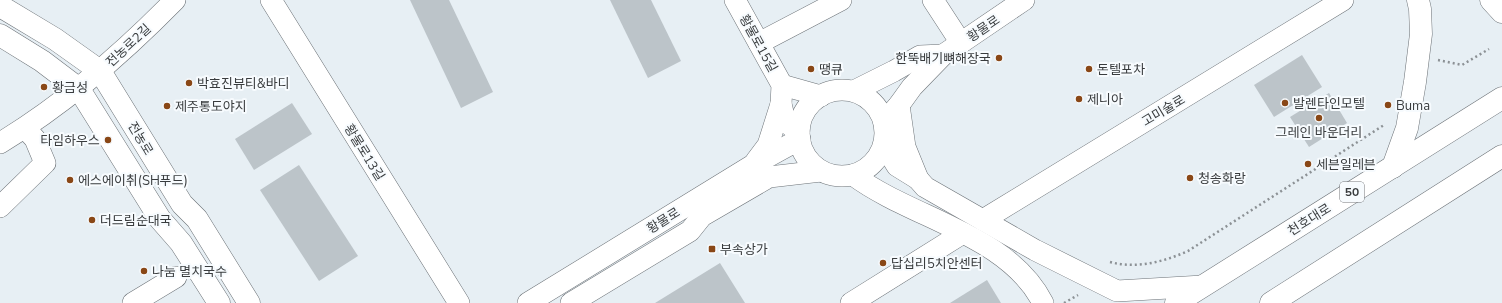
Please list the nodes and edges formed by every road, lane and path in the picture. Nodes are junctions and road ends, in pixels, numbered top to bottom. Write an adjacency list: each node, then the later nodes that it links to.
1 (175, 0): 18 (street, 전농로2길)
2 (271, 0): 49 (street, 황물로13길)
3 (735, 0): 13 (street, 황물로15길)
4 (841, 0): 13 (street)
5 (933, 0): 14 (street, 황물로)
6 (1024, 0): 14 (street, 황물로)
7 (1343, 0): 38 (street, 고미술로)
8 (1418, 0): 33 (main road)
9 (1491, 0): 11 (main road)
10 (0, 6): 18 (main road, 전농로)
11 (1502, 12)
12 (0, 35): 19 (main road, 전농로)
13 (759, 43): 21 (street, 황물로15길)
14 (961, 43): 16 (street, 황물로)
15 (1489, 49): 17 (path)
16 (943, 55): 20 (street); 24 (street, 황물로)
17 (1436, 60)
18 (100, 71): 19 (street, 전농로2길); 48 (main road, 전농로)
19 (79, 89): 27 (street, 전농로2길); 47 (main road, 전농로)
20 (854, 91): 22 (street); 25 (street)
21 (782, 95): 22 (street, 황물로15길); 28 (street, 황물로15길); 32 (street)
22 (821, 96): 28 (street)
23 (1502, 98): 33 (main road, 천호대로 / 50)
24 (899, 105): 25 (street, 황물로); 36 (street)
25 (884, 122): 30 (street)
26 (1386, 124): 42 (path)
27 (25, 128): 29 (street, 전농로2길); 37 (street)
28 (799, 136): 32 (street, 황물로); 34 (street)
29 (0, 143)
30 (884, 145): 35 (street); 36 (street)
31 (1502, 156): 56 (main road)
32 (753, 165): 50 (street, 황물로)
33 (1393, 166): 44 (main road, 천호대로 / 50)
34 (820, 171): 35 (street); 51 (street, 황물로)
35 (853, 175): 39 (street)
36 (918, 179): 38 (street)
37 (0, 207)
38 (983, 220): 40 (street)
39 (963, 233): 41 (street); 52 (street)
40 (1015, 238): 41 (street); 44 (street)
41 (1003, 255): 53 (street)
42 (1108, 262)
43 (176, 277): 46 (street)
44 (1203, 286): 55 (main road, 천호대로 / 50)
45 (1080, 293): 54 (path)
46 (133, 303)
47 (219, 303)
48 (249, 303)
49 (459, 303)
50 (528, 303)
51 (571, 303)
52 (851, 303)
53 (1043, 303)
54 (1064, 303)
55 (1176, 303)
56 (1271, 303)

